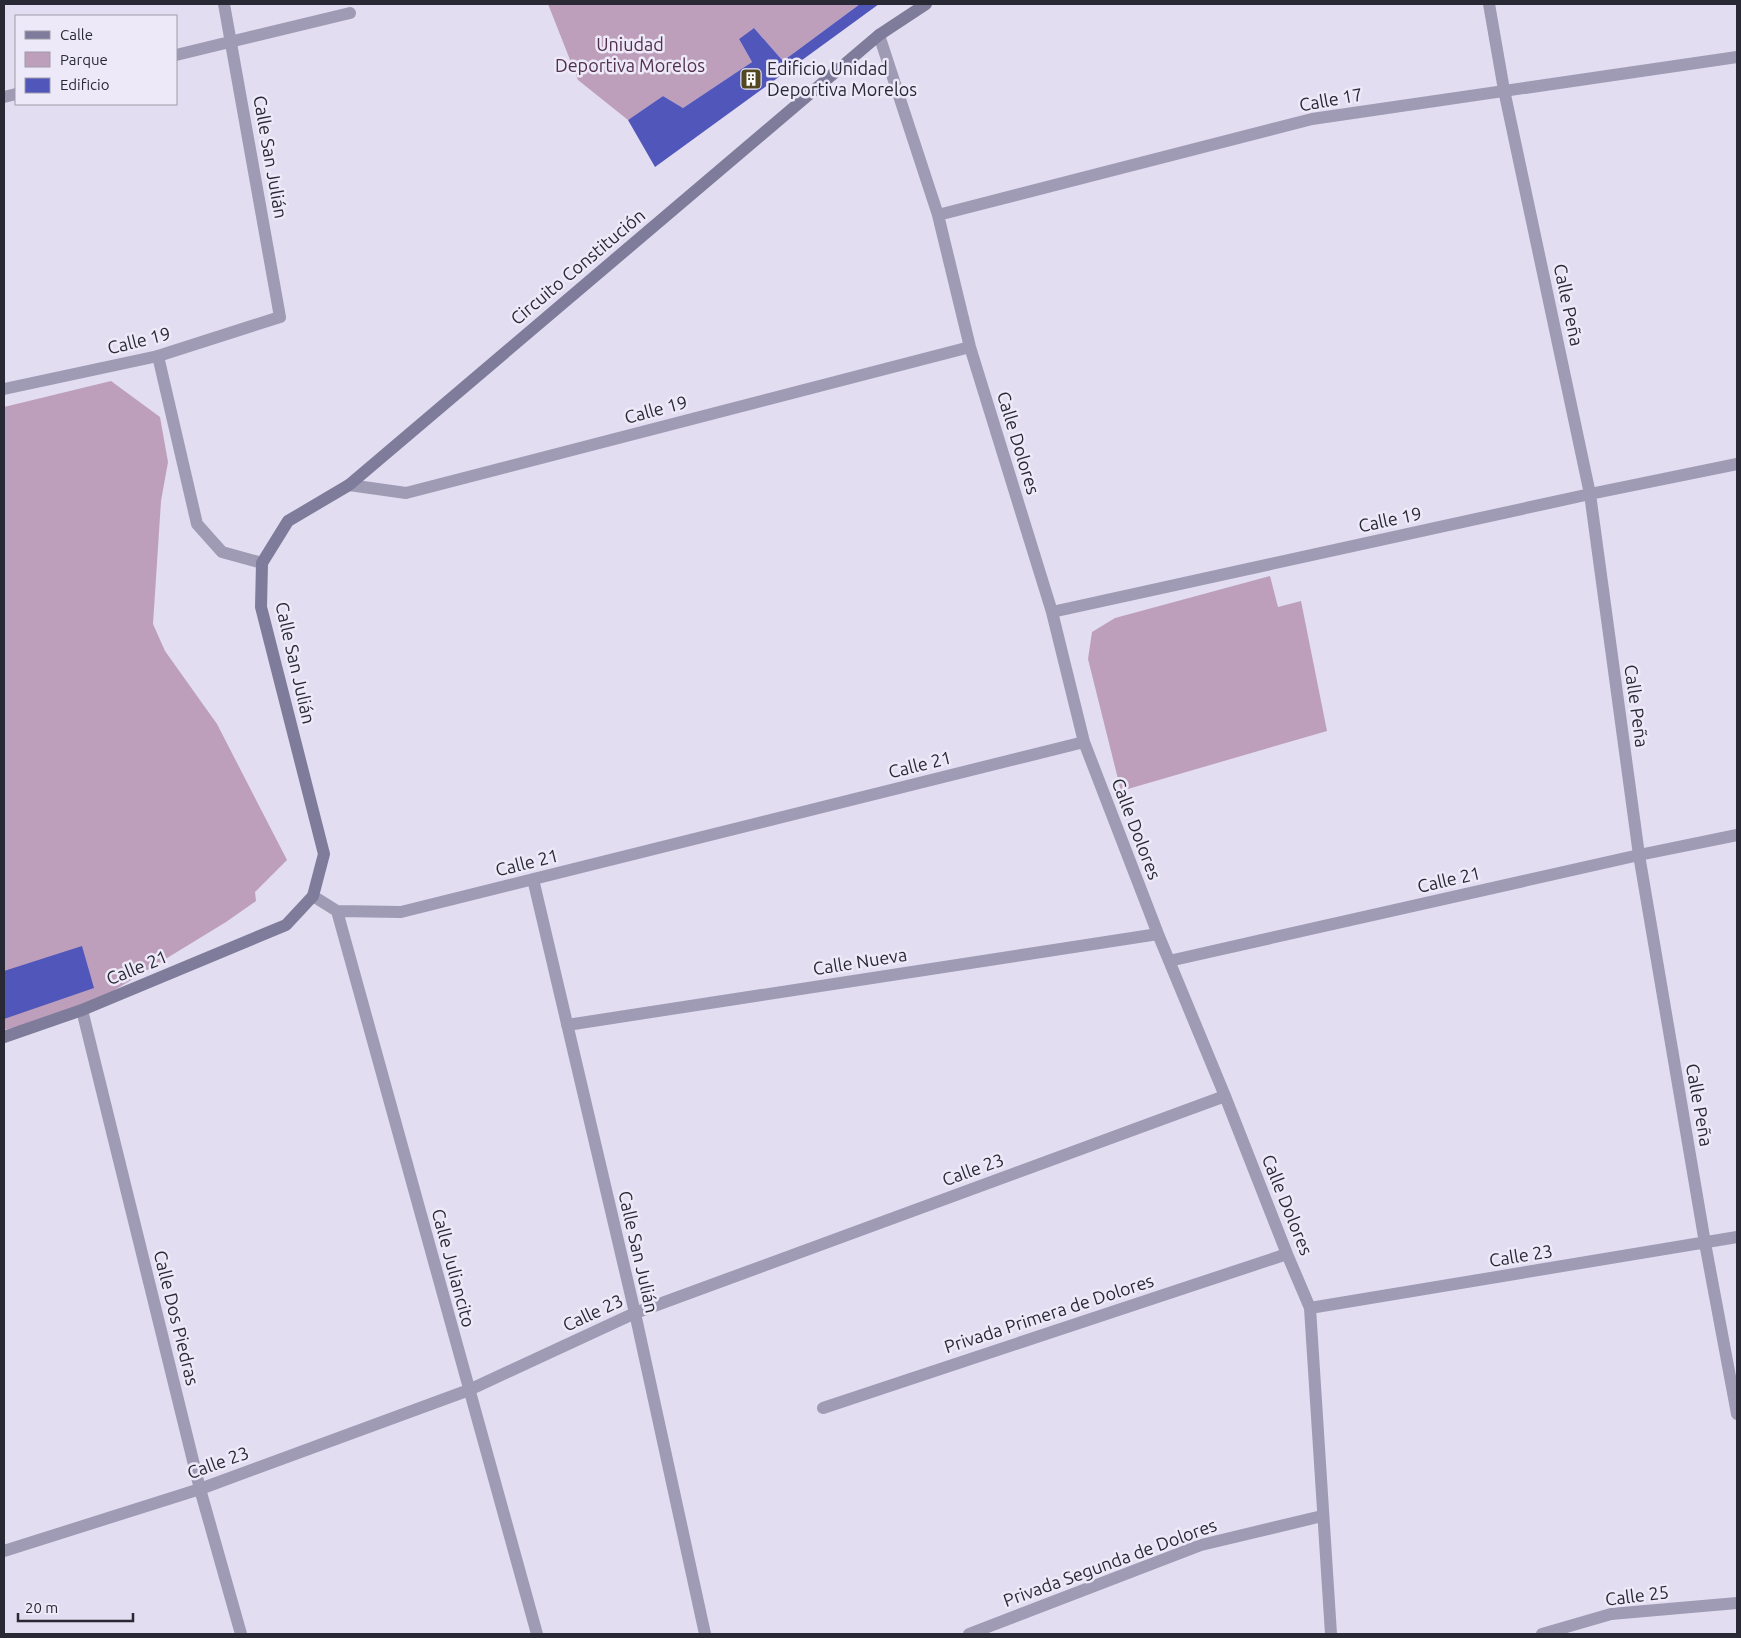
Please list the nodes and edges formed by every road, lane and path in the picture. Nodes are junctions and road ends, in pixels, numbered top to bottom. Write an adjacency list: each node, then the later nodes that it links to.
1 (224, 4): 6 (street, Calle San Julián)
2 (926, 4): 5 (main road, Circuito Constitución)
3 (1489, 4): 9 (street, Calle Peña)
4 (350, 13): 6 (street)
5 (879, 35): 10 (street, Calle Dolores); 16 (main road, Circuito Constitución)
6 (231, 42): 7 (street); 11 (street, Calle San Julián)
7 (178, 55)
8 (1737, 57): 9 (street, Calle 17)
9 (1504, 90): 10 (street, Calle 17); 17 (street, Calle Peña)
10 (938, 215): 12 (street, Calle Dolores)
11 (280, 317): 13 (street, Calle 19)
12 (970, 347): 16 (street, Calle 19); 19 (street, Calle Dolores)
13 (158, 356): 14 (street, Calle 19); 18 (street)
14 (4, 389)
15 (1737, 464): 17 (street, Calle 19)
16 (349, 485): 18 (main road, Circuito Constitución)
17 (1590, 494): 19 (street, Calle 19); 22 (street, Calle Peña)
18 (262, 563): 24 (main road, Calle San Julián)
19 (1052, 612): 20 (street, Calle Dolores)
20 (1084, 742): 23 (street, Calle 21); 26 (street, Calle Dolores)
21 (1737, 835): 22 (street, Calle 21)
22 (1639, 855): 27 (street, Calle 21); 33 (street, Calle Peña)
23 (533, 879): 25 (street, Calle 21); 29 (street, Calle San Julián)
24 (313, 896): 25 (street); 28 (main road, Calle 21)
25 (337, 911): 37 (street, Calle Juliancito)
26 (1158, 934): 27 (street, Calle Dolores); 29 (street, Calle Nueva)
27 (1169, 961): 31 (street, Calle Dolores)
28 (82, 1010): 30 (main road, Calle 21); 40 (street, Calle Dos Piedras)
29 (567, 1025): 36 (street, Calle San Julián)
30 (4, 1037)
31 (1225, 1096): 34 (street, Calle Dolores); 36 (street, Calle 23)
32 (1737, 1237): 33 (street, Calle 23)
33 (1705, 1244): 35 (street, Calle 23); 39 (street, Calle Peña)
34 (1287, 1254): 35 (street, Calle Dolores); 38 (street, Privada Primera de Dolores)
35 (1310, 1308): 41 (street, Calle Dolores)
36 (635, 1313): 37 (street, Calle 23); 46 (street, Calle San Julián)
37 (469, 1390): 40 (street, Calle 23); 45 (street, Calle Juliancito)
38 (823, 1408)
39 (1737, 1414)
40 (200, 1489): 42 (street, Calle 23); 44 (street, Calle Dos Piedras)
41 (1322, 1516): 47 (street, Privada Segunda de Dolores); 48 (street, Calle Dolores)
42 (4, 1551)
43 (1737, 1603): 49 (street, Calle 25)
44 (242, 1634)
45 (537, 1634)
46 (705, 1634)
47 (969, 1634)
48 (1331, 1634)
49 (1542, 1634)

